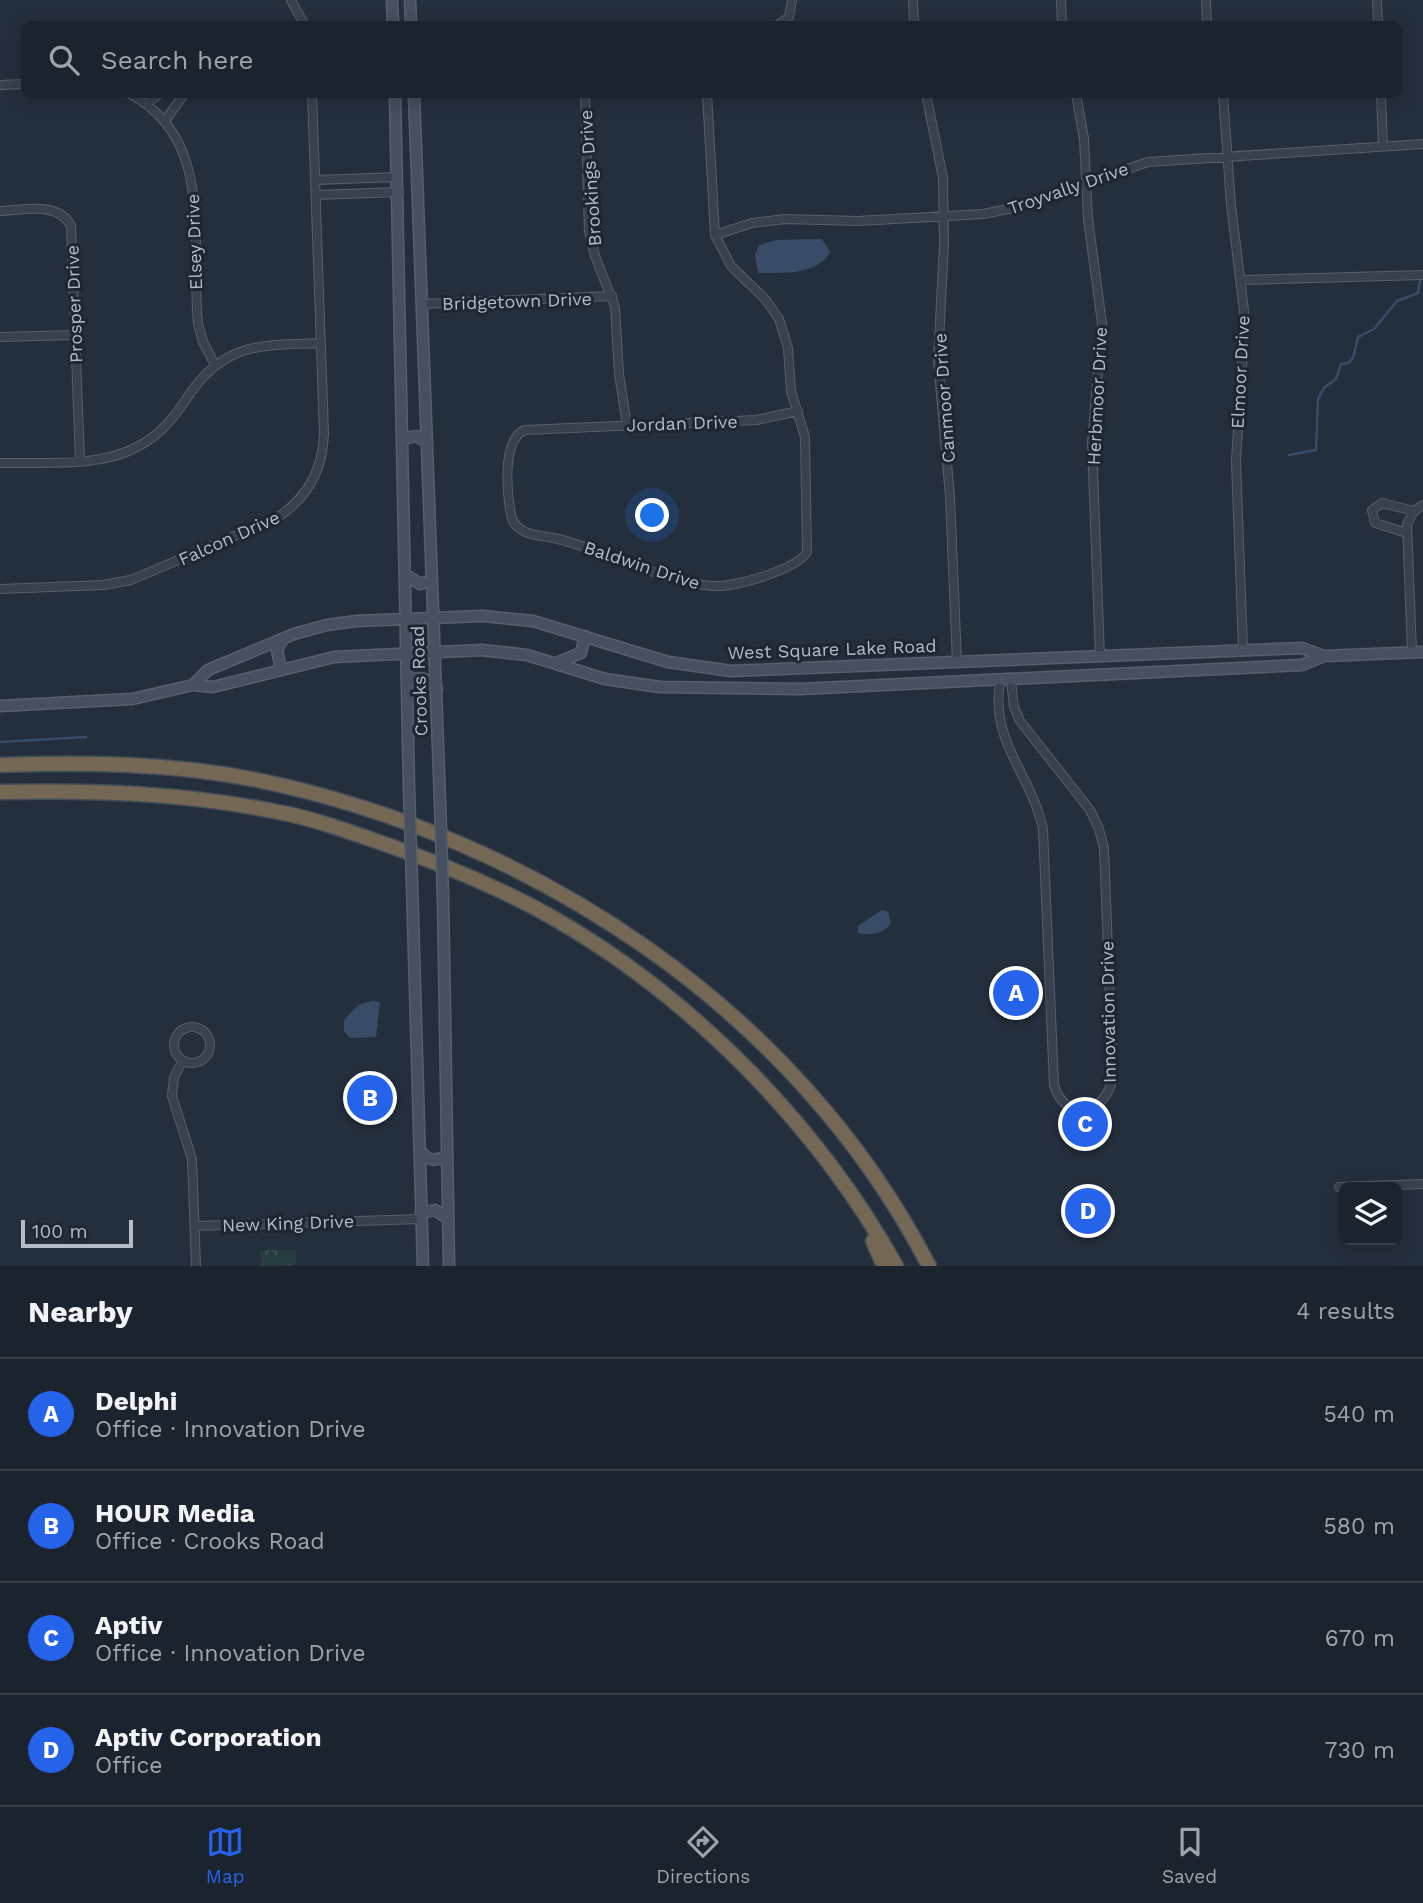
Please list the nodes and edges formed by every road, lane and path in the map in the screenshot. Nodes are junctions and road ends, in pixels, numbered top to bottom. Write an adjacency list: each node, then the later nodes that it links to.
1 (290, 0): 9 (street)
2 (392, 0): 10 (main road)
3 (410, 0): 11 (main road)
4 (792, 0): 12 (street)
5 (913, 0): 13 (street)
6 (1061, 0): 14 (street)
7 (1206, 0): 15 (street)
8 (1377, 0): 16 (street)
9 (302, 21)
10 (393, 21)
11 (411, 21)
12 (784, 21)
13 (914, 21)
14 (1062, 21)
15 (1207, 21)
16 (1378, 21)
17 (0, 85): 18 (street)
18 (21, 85)
19 (136, 98): 31 (street, Elsey Drive)
20 (154, 98): 31 (street)
21 (181, 98): 32 (street)
22 (312, 98): 37 (street, Falcon Drive)
23 (395, 98): 36 (main road, Crooks Road)
24 (414, 98): 39 (main road, Crooks Road)
25 (585, 98): 47 (street, Brookings Drive)
26 (707, 98): 44 (street)
27 (927, 98): 43 (street, Canmoor Drive)
28 (1076, 98): 38 (street, Herbmoor Drive)
29 (1223, 98): 35 (street, Elmoor Drive)
30 (1381, 98): 34 (street)
31 (146, 104): 32 (street, Elsey Drive)
32 (165, 121): 53 (street, Elsey Drive)
33 (1423, 144): 34 (street, Troyvally Drive)
34 (1383, 146): 35 (street, Troyvally Drive)
35 (1229, 158): 38 (street, Troyvally Drive); 46 (street, Elmoor Drive)
36 (398, 177): 37 (street); 39 (main road); 40 (main road, Crooks Road)
37 (315, 180): 41 (street, Falcon Drive)
38 (1086, 181): 43 (street, Troyvally Drive); 76 (street, Herbmoor Drive)
39 (416, 183): 49 (main road, Crooks Road)
40 (399, 192): 41 (street); 48 (main road, Crooks Road)
41 (316, 195): 52 (street, Falcon Drive)
42 (0, 211): 50 (street, Prosper Drive)
43 (944, 218): 44 (street, Troyvally Drive); 79 (street, Canmoor Drive)
44 (715, 235): 54 (street)
45 (1423, 275): 46 (street)
46 (1242, 280): 72 (street, Elmoor Drive)
47 (612, 296): 49 (street, Bridgetown Drive); 55 (street, Brookings Drive)
48 (401, 302): 49 (main road); 56 (main road, Crooks Road)
49 (422, 306): 57 (main road, Crooks Road)
50 (75, 335): 51 (street); 58 (street, Prosper Drive)
51 (0, 337)
52 (321, 343): 53 (street); 66 (street, Falcon Drive)
53 (215, 366): 58 (street)
54 (798, 411): 55 (street, Jordan Drive); 62 (street, Baldwin Drive)
55 (627, 425): 62 (street, Jordan Drive)
56 (402, 439): 57 (main road); 64 (main road, Crooks Road)
57 (427, 442): 65 (main road, Crooks Road)
58 (80, 460): 59 (street)
59 (0, 463)
60 (1423, 505): 61 (street)
61 (1414, 511): 63 (street); 63 (street)
62 (517, 527)
63 (1407, 533): 74 (street)
64 (406, 575): 65 (main road); 68 (main road, Crooks Road)
65 (432, 580): 67 (main road, Crooks Road)
66 (0, 589)
67 (434, 618): 68 (main road, West Square Lake Road); 69 (main road, West Square Lake Road); 73 (main road, Crooks Road)
68 (407, 619): 70 (main road, West Square Lake Road); 75 (main road, Crooks Road)
69 (585, 636): 80 (main road); 81 (main road, West Square Lake Road)
70 (283, 639): 84 (main road); 87 (main road, West Square Lake Road)
71 (1278, 649): 72 (main road, West Square Lake Road); 77 (main road, West Square Lake Road); 83 (main road)
72 (1243, 650): 76 (main road, West Square Lake Road)
73 (436, 652): 75 (main road, West Square Lake Road); 80 (main road, West Square Lake Road); 90 (main road, Crooks Road)
74 (1418, 652): 77 (main road, West Square Lake Road)
75 (407, 653): 84 (main road, West Square Lake Road); 86 (main road, Crooks Road)
76 (1100, 656): 78 (main road, West Square Lake Road)
77 (1324, 656): 83 (main road, West Square Lake Road)
78 (1010, 660): 79 (main road, West Square Lake Road); 85 (main road)
79 (957, 662): 82 (main road, West Square Lake Road)
80 (556, 663): 89 (main road, West Square Lake Road)
81 (685, 665): 82 (main road, West Square Lake Road); 89 (main road)
82 (855, 666): 88 (main road)
83 (1272, 667): 85 (main road, West Square Lake Road)
84 (281, 668): 87 (main road, West Square Lake Road)
85 (1005, 681): 85 (street, Innovation Drive); 88 (main road, West Square Lake Road)
86 (407, 682): 90 (main road); 95 (main road, Crooks Road, bridge)
87 (193, 685): 91 (main road, West Square Lake Road)
88 (850, 687): 89 (main road, West Square Lake Road)
89 (675, 688)
90 (437, 689): 96 (main road, Crooks Road, bridge)
91 (0, 706)
92 (0, 765): 108 (highway)
93 (0, 792): 99 (highway)
94 (182, 1062): 94 (street); 102 (street)
95 (420, 1150): 96 (main road); 100 (main road, Crooks Road)
96 (446, 1155): 101 (main road, Crooks Road)
97 (1423, 1184): 98 (street)
98 (1402, 1185)
99 (852, 1195): 106 (highway); 107 (highway)
100 (421, 1216): 101 (main road); 102 (street, New King Drive); 104 (main road, Crooks Road)
101 (448, 1219): 105 (main road, Crooks Road)
102 (195, 1226): 103 (street)
103 (196, 1266)
104 (423, 1266)
105 (449, 1266)
106 (884, 1266)
107 (897, 1266)
108 (929, 1266)

